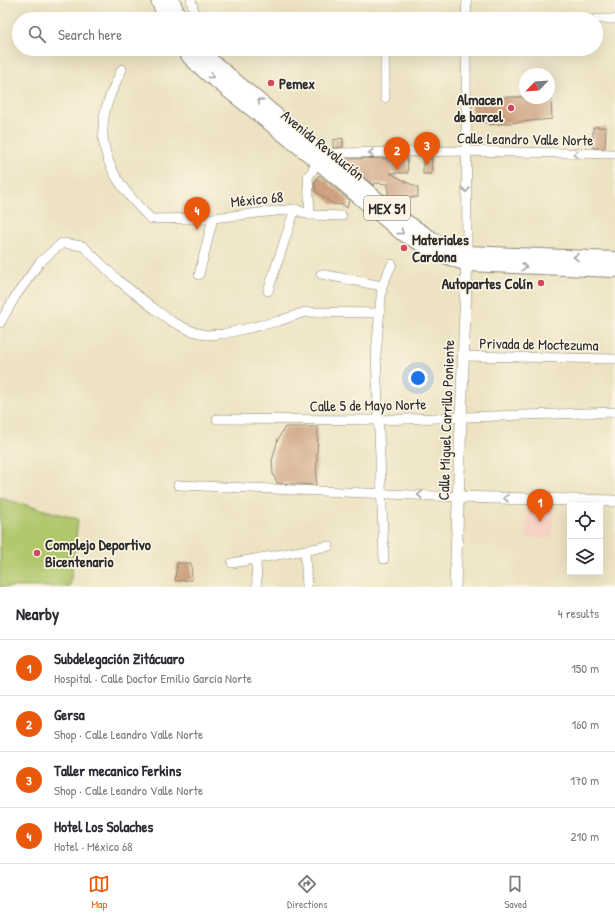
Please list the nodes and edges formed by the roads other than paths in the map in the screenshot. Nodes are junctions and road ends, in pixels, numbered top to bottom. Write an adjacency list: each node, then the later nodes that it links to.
1 (158, 0): 5 (main road)
2 (172, 0): 6 (main road)
3 (192, 0): 7 (street)
4 (466, 0): 8 (street)
5 (163, 12)
6 (177, 12)
7 (195, 12)
8 (466, 12)
9 (603, 19): 10 (street)
10 (615, 19)
11 (189, 56): 19 (main road, Avenida Revolución / MEX 51, one-way to 19)
12 (210, 56): 19 (main road, Avenida Revolución / MEX 51, one-way to 12)
13 (385, 56): 16 (street)
14 (466, 56): 17 (street)
15 (122, 69): 23 (street, México 68)
16 (385, 98)
17 (466, 151): 18 (street, Calle Leandro Valle Norte, one-way to 17); 19 (street, Calle Leandro Valle Norte, one-way to 19); 24 (street, one-way to 24)
18 (615, 154)
19 (322, 159): 21 (street); 24 (main road, Avenida Revolución / MEX 51)
20 (295, 209): 21 (street, México 68); 23 (street, México 68); 31 (street)
21 (310, 215): 22 (street, México 68)
22 (342, 216)
23 (213, 218): 28 (street)
24 (467, 259): 25 (main road, Avenida Revolución / MEX 51, one-way to 24); 27 (main road, Avenida Revolución / MEX 51, one-way to 27); 34 (street, Calle Miguel Carrillo Poniente)
25 (615, 259)
26 (392, 264): 30 (street)
27 (615, 270)
28 (199, 274)
29 (321, 274): 30 (street)
30 (382, 286): 32 (street)
31 (268, 291)
32 (380, 313): 33 (street); 39 (street)
33 (0, 323)
34 (463, 356): 35 (street, Privada de Moctezuma); 37 (street, Calle Miguel Carrillo Poniente)
35 (615, 359)
36 (615, 412): 37 (street, Calle 5 de Mayo Norte)
37 (462, 417): 39 (street, Calle 5 de Mayo Norte); 42 (street, Calle Miguel Carrillo Poniente)
38 (217, 419): 39 (street, Calle 5 de Mayo Norte)
39 (378, 420): 41 (street)
40 (178, 486): 41 (street)
41 (381, 494): 42 (street, one-way to 41); 47 (street)
42 (459, 497): 43 (street, one-way to 42); 51 (street, Calle Miguel Carrillo Poniente)
43 (615, 501)
44 (329, 546): 45 (street)
45 (305, 551): 46 (street); 50 (street)
46 (256, 559): 48 (street); 49 (street)
47 (384, 559)
48 (232, 563)
49 (257, 587)
50 (306, 587)
51 (455, 587)

